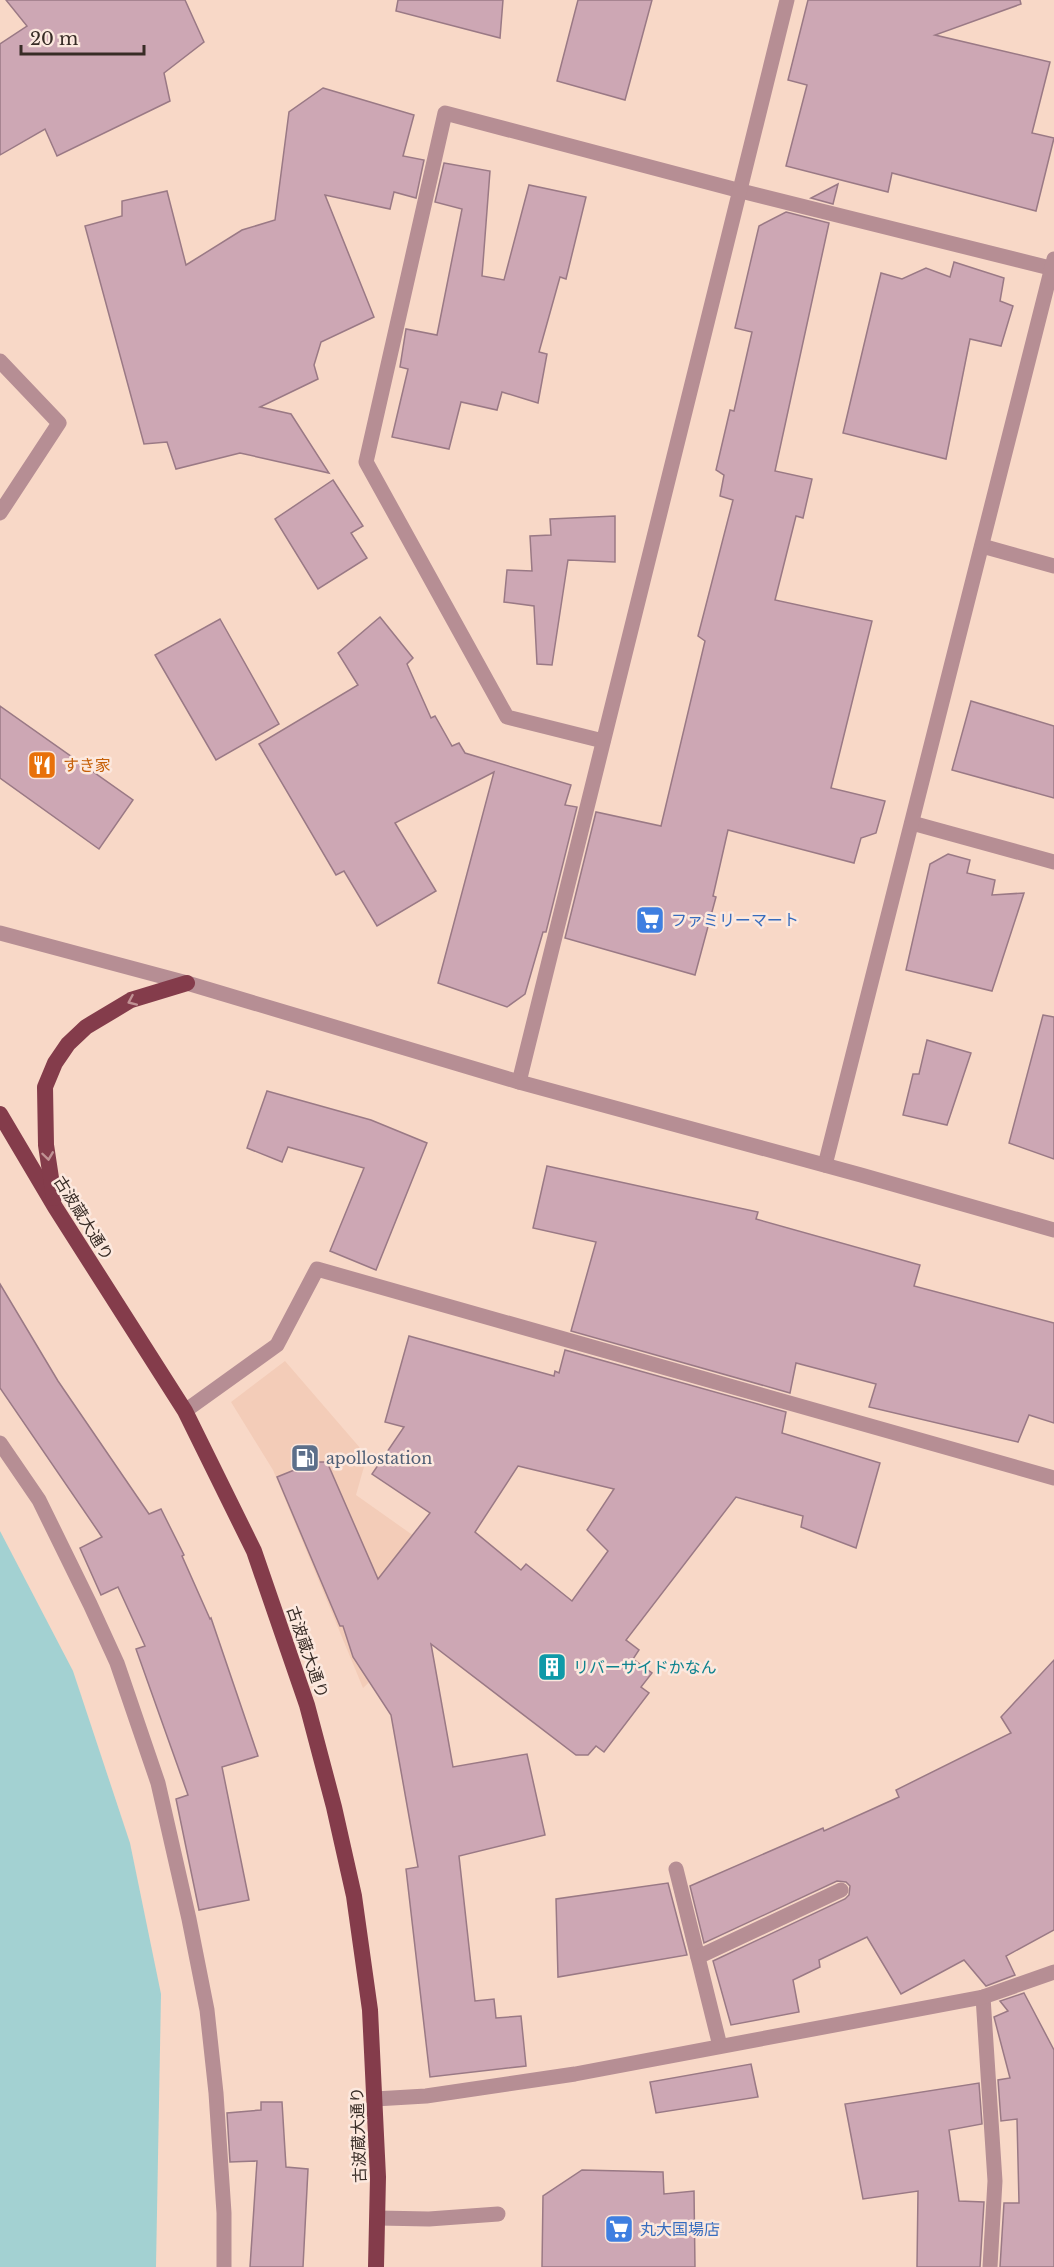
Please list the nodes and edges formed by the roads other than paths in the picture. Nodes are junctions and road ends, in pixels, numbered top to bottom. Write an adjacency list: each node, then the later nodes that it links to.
1 (787, 0): 2 (street)
2 (741, 191): 3 (street); 8 (street); 8 (street)
3 (1053, 265): 6 (street)
4 (0, 361): 5 (street)
5 (0, 513)
6 (982, 546): 7 (street); 9 (street)
7 (1054, 566)
8 (603, 741): 13 (street)
9 (912, 823): 10 (street); 15 (street)
10 (1054, 862)
11 (0, 933): 12 (street)
12 (187, 983): 13 (street); 16 (highway, one-way to 16)
13 (519, 1082): 15 (street)
14 (0, 1114): 16 (highway, 古波蔵大通り)
15 (825, 1165): 17 (street)
16 (55, 1207): 18 (highway, 古波蔵大通り)
17 (1054, 1230)
18 (186, 1411): 20 (street); 27 (highway, 古波蔵大通り)
19 (0, 1443): 30 (street)
20 (1054, 1478)
21 (676, 1869): 23 (street)
22 (841, 1890): 23 (street)
23 (698, 1957): 26 (street)
24 (1054, 1972): 25 (street)
25 (982, 1997): 26 (street); 32 (street)
26 (720, 2046): 27 (street)
27 (375, 2099): 29 (highway, 古波蔵大通り)
28 (498, 2214): 29 (street)
29 (378, 2218): 31 (highway, 古波蔵大通り)
30 (224, 2267)
31 (376, 2267)
32 (990, 2267)

